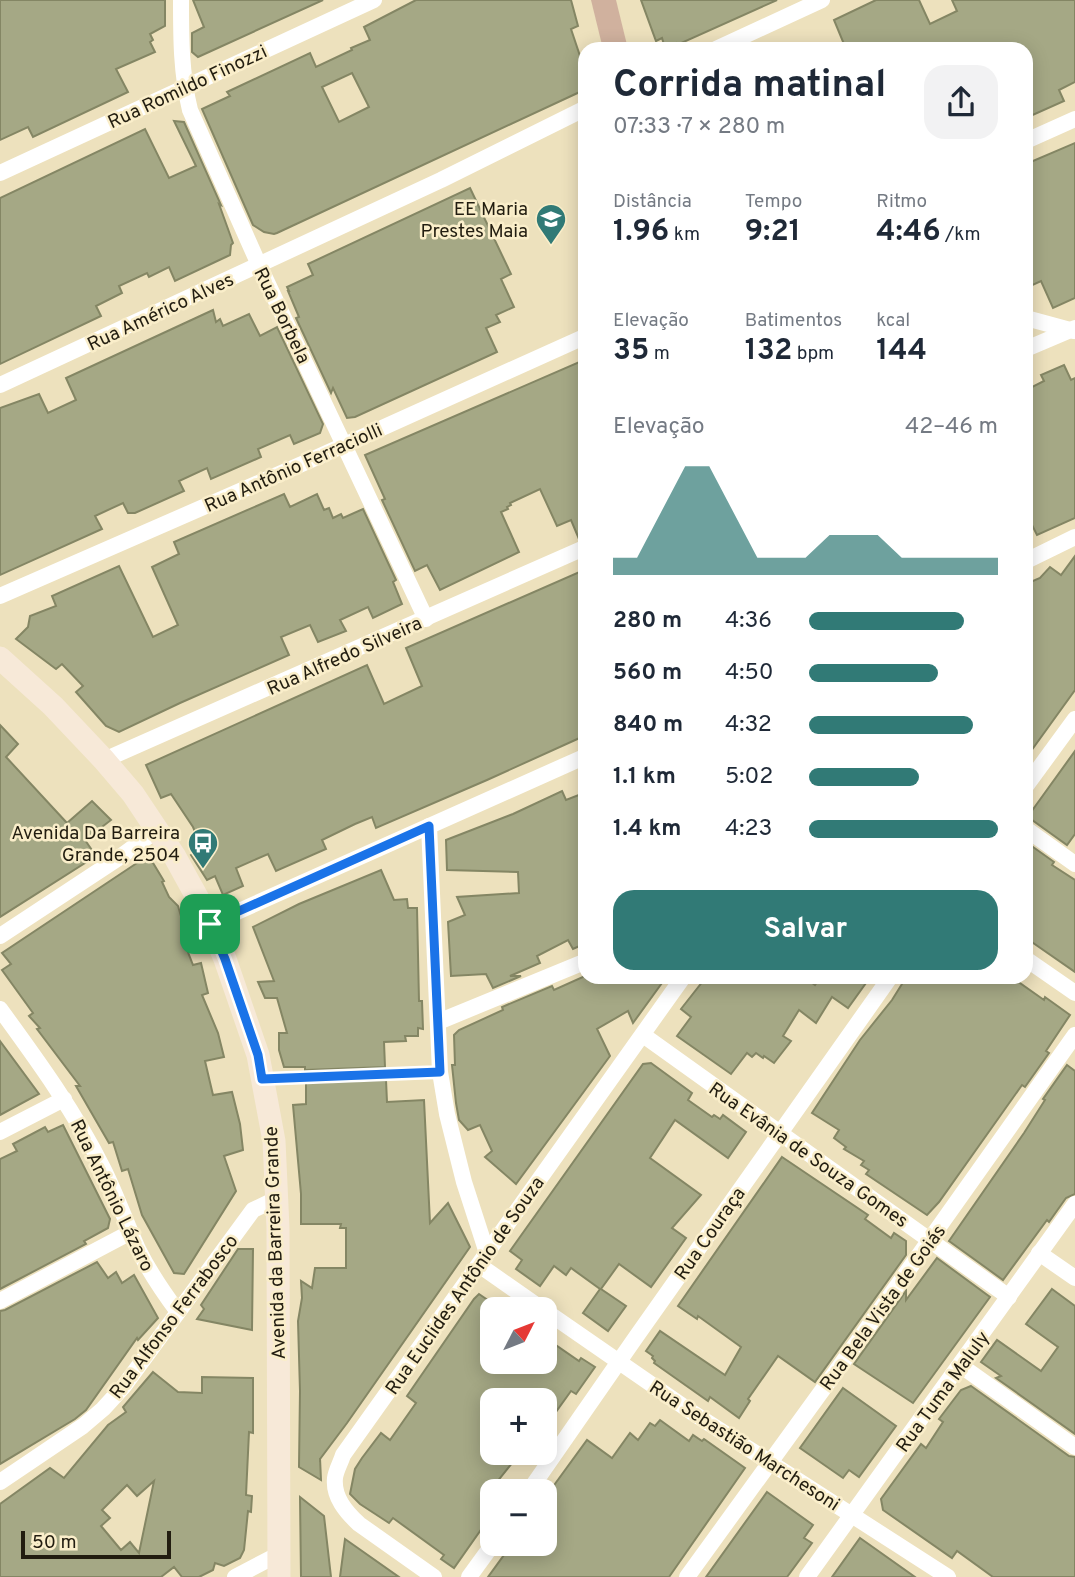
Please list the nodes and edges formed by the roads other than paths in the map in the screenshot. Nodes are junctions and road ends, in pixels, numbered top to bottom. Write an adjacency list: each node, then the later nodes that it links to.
1 (181, 0): 5 (street, Rua Borbela)
2 (374, 0): 5 (street, Rua Romildo Finozzi)
3 (822, 0): 4 (street)
4 (731, 42)
5 (184, 87): 9 (street, Rua Romildo Finozzi); 10 (street, Rua Borbela)
6 (578, 113): 10 (street, Rua Américo Alves)
7 (1075, 119): 8 (street)
8 (1033, 138)
9 (0, 173)
10 (258, 265): 15 (street, Rua Américo Alves); 16 (street, Rua Borbela)
11 (1033, 320): 12 (street)
12 (1074, 330): 14 (street)
13 (578, 340): 16 (street, Rua Antônio Ferraciolli)
14 (1033, 346)
15 (0, 386)
16 (345, 445): 20 (street, Rua Antônio Ferraciolli); 21 (street, Rua Borbela)
17 (1075, 537): 19 (street)
18 (578, 551): 21 (street, Rua Alfredo Silveira)
19 (1033, 558)
20 (0, 596)
21 (426, 619): 24 (street, Rua Alfredo Silveira)
22 (0, 658): 24 (main road, Avenida da Barreira Grande)
23 (1075, 719): 26 (street)
24 (104, 760): 28 (main road, Avenida da Barreira Grande)
25 (578, 760): 27 (street)
26 (1033, 776)
27 (429, 826): 31 (street); 39 (street)
28 (157, 831): 31 (main road, Avenida da Barreira Grande); 32 (street)
29 (1033, 834): 30 (street)
30 (1075, 864)
31 (210, 924): 43 (main road, Avenida da Barreira Grande)
32 (0, 936)
33 (578, 964): 39 (street)
34 (1033, 964): 37 (street)
35 (678, 984): 40 (street, Rua Euclides Antônio de Souza)
36 (885, 984): 46 (street, Rua Couraça)
37 (1075, 993)
38 (0, 1009): 44 (street, Rua Antônio Lázaro)
39 (438, 1022): 42 (street)
40 (643, 1035): 46 (street, Rua Evânia de Souza Gomes); 52 (street, Rua Euclides Antônio de Souza)
41 (1075, 1035): 50 (street, Rua Bela Vista de Goiás)
42 (440, 1072): 43 (lane); 52 (street)
43 (262, 1079): 47 (main road, Avenida da Barreira Grande)
44 (64, 1099): 45 (street); 49 (street, Rua Antônio Lázaro)
45 (0, 1132)
46 (780, 1133): 50 (street, Rua Evânia de Souza Gomes); 59 (street, Rua Couraça)
47 (276, 1199): 57 (street, Rua Alfonso Ferrabosco); 67 (main road, Avenida da Barreira Grande)
48 (1075, 1203): 51 (street, Rua Tuma Maluly)
49 (131, 1232): 56 (street); 57 (street, Rua Antônio Lázaro)
50 (930, 1240): 55 (street, Rua Evânia de Souza Gomes); 62 (street, Rua Bela Vista de Goiás)
51 (1039, 1253): 53 (street); 55 (street, Rua Tuma Maluly)
52 (483, 1259): 54 (street, Rua Sebastião Marchesoni); 69 (street, Rua Euclides Antônio de Souza)
53 (1075, 1278)
54 (528, 1297)
55 (1009, 1297): 60 (street, Rua Tuma Maluly)
56 (0, 1301)
57 (178, 1312): 64 (street, Rua Alfonso Ferrabosco)
58 (557, 1320): 59 (street, Rua Sebastião Marchesoni)
59 (619, 1362): 62 (street, Rua Sebastião Marchesoni); 63 (street, Rua Couraça)
60 (960, 1365): 61 (street); 65 (street, Rua Tuma Maluly)
61 (1075, 1447)
62 (771, 1462): 65 (street, Rua Sebastião Marchesoni); 71 (street, Rua Bela Vista de Goiás)
63 (537, 1479)
64 (0, 1482)
65 (852, 1515): 72 (street, Rua Tuma Maluly); 73 (street, Rua Sebastião Marchesoni)
66 (484, 1556): 70 (street)
67 (279, 1565): 68 (street)
68 (234, 1577)
69 (434, 1577)
70 (469, 1577)
71 (687, 1577)
72 (807, 1577)
73 (948, 1577)

